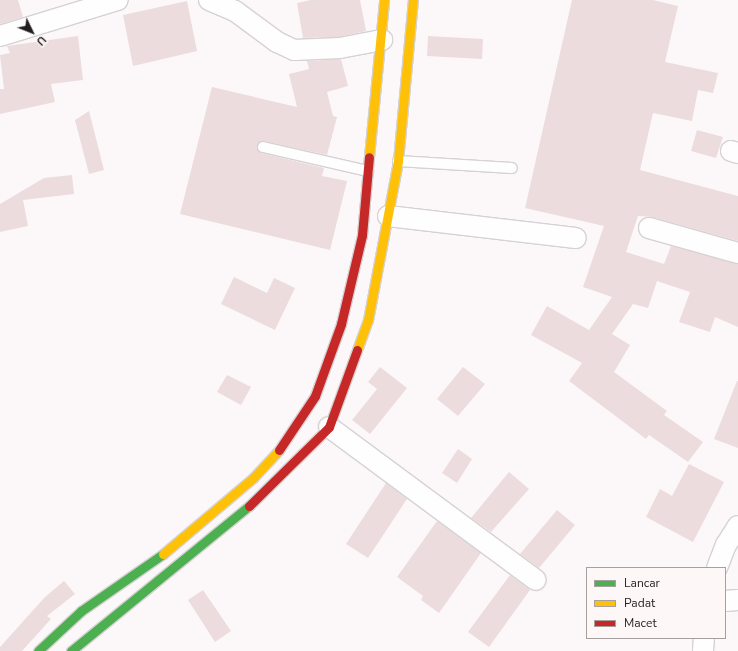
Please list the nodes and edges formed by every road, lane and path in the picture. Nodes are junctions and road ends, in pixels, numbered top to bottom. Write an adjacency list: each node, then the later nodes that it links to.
1 (118, 0): 5 (street)
2 (209, 0): 6 (street)
3 (384, 0): 6 (highway)
4 (413, 0): 8 (highway)
5 (0, 36)
6 (382, 40): 10 (highway)
7 (263, 147): 10 (lane)
8 (398, 161): 9 (lane); 11 (highway)
9 (512, 168)
10 (368, 171): 22 (highway)
11 (388, 216): 13 (street); 15 (highway)
12 (649, 228): 14 (street)
13 (576, 238)
14 (738, 253)
15 (329, 427): 18 (street); 23 (highway)
16 (738, 526): 17 (street)
17 (717, 567)
18 (536, 580)
19 (738, 600): 20 (street)
20 (726, 601)
21 (704, 639): 24 (street)
22 (38, 651)
23 (71, 651)
24 (703, 651)

